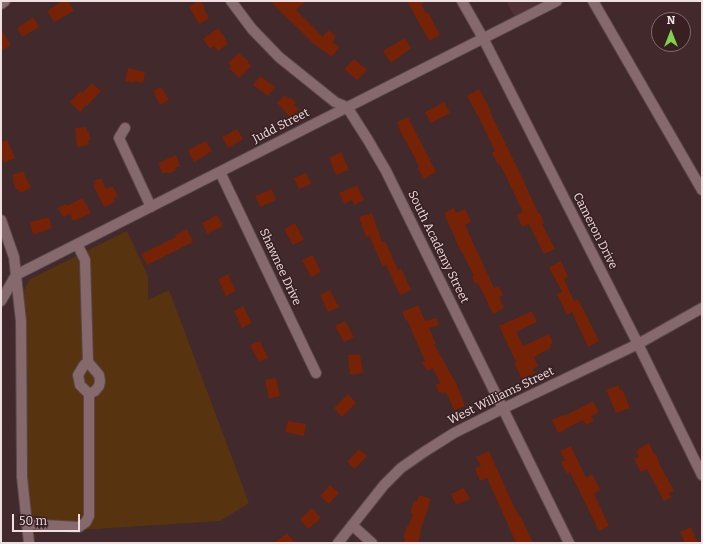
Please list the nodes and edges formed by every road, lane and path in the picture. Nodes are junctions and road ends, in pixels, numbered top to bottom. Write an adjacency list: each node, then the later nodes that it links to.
1 (5, 1): 6 (street)
2 (231, 1): 8 (street, South Academy Street)
3 (462, 1): 7 (street, Cameron Drive)
4 (557, 1): 7 (street, Judd Street)
5 (593, 1): 11 (street)
6 (1, 4)
7 (484, 38): 8 (street, Judd Street); 18 (street, Cameron Drive)
8 (347, 107): 10 (street, Judd Street); 22 (street, South Academy Street)
9 (125, 128): 12 (street)
10 (220, 172): 12 (street, Judd Street); 20 (street, Shawnee Drive)
11 (702, 190)
12 (151, 207): 14 (street, Judd Street)
13 (1, 220): 15 (street)
14 (76, 244): 15 (street, Judd Street); 19 (street)
15 (16, 275): 16 (street); 24 (street)
16 (1, 301)
17 (702, 308): 18 (street, West Williams Street)
18 (638, 344): 22 (street, West Williams Street); 23 (street, Cameron Drive)
19 (88, 362): 21 (street); 21 (street)
20 (316, 373)
21 (89, 394): 24 (street)
22 (502, 409): 25 (street, West Williams Street); 29 (street, South Academy Street)
23 (702, 475)
24 (26, 524): 26 (street)
25 (352, 525): 27 (street, West Williams Street); 28 (street)
26 (28, 543)
27 (338, 543)
28 (372, 543)
29 (569, 543)

